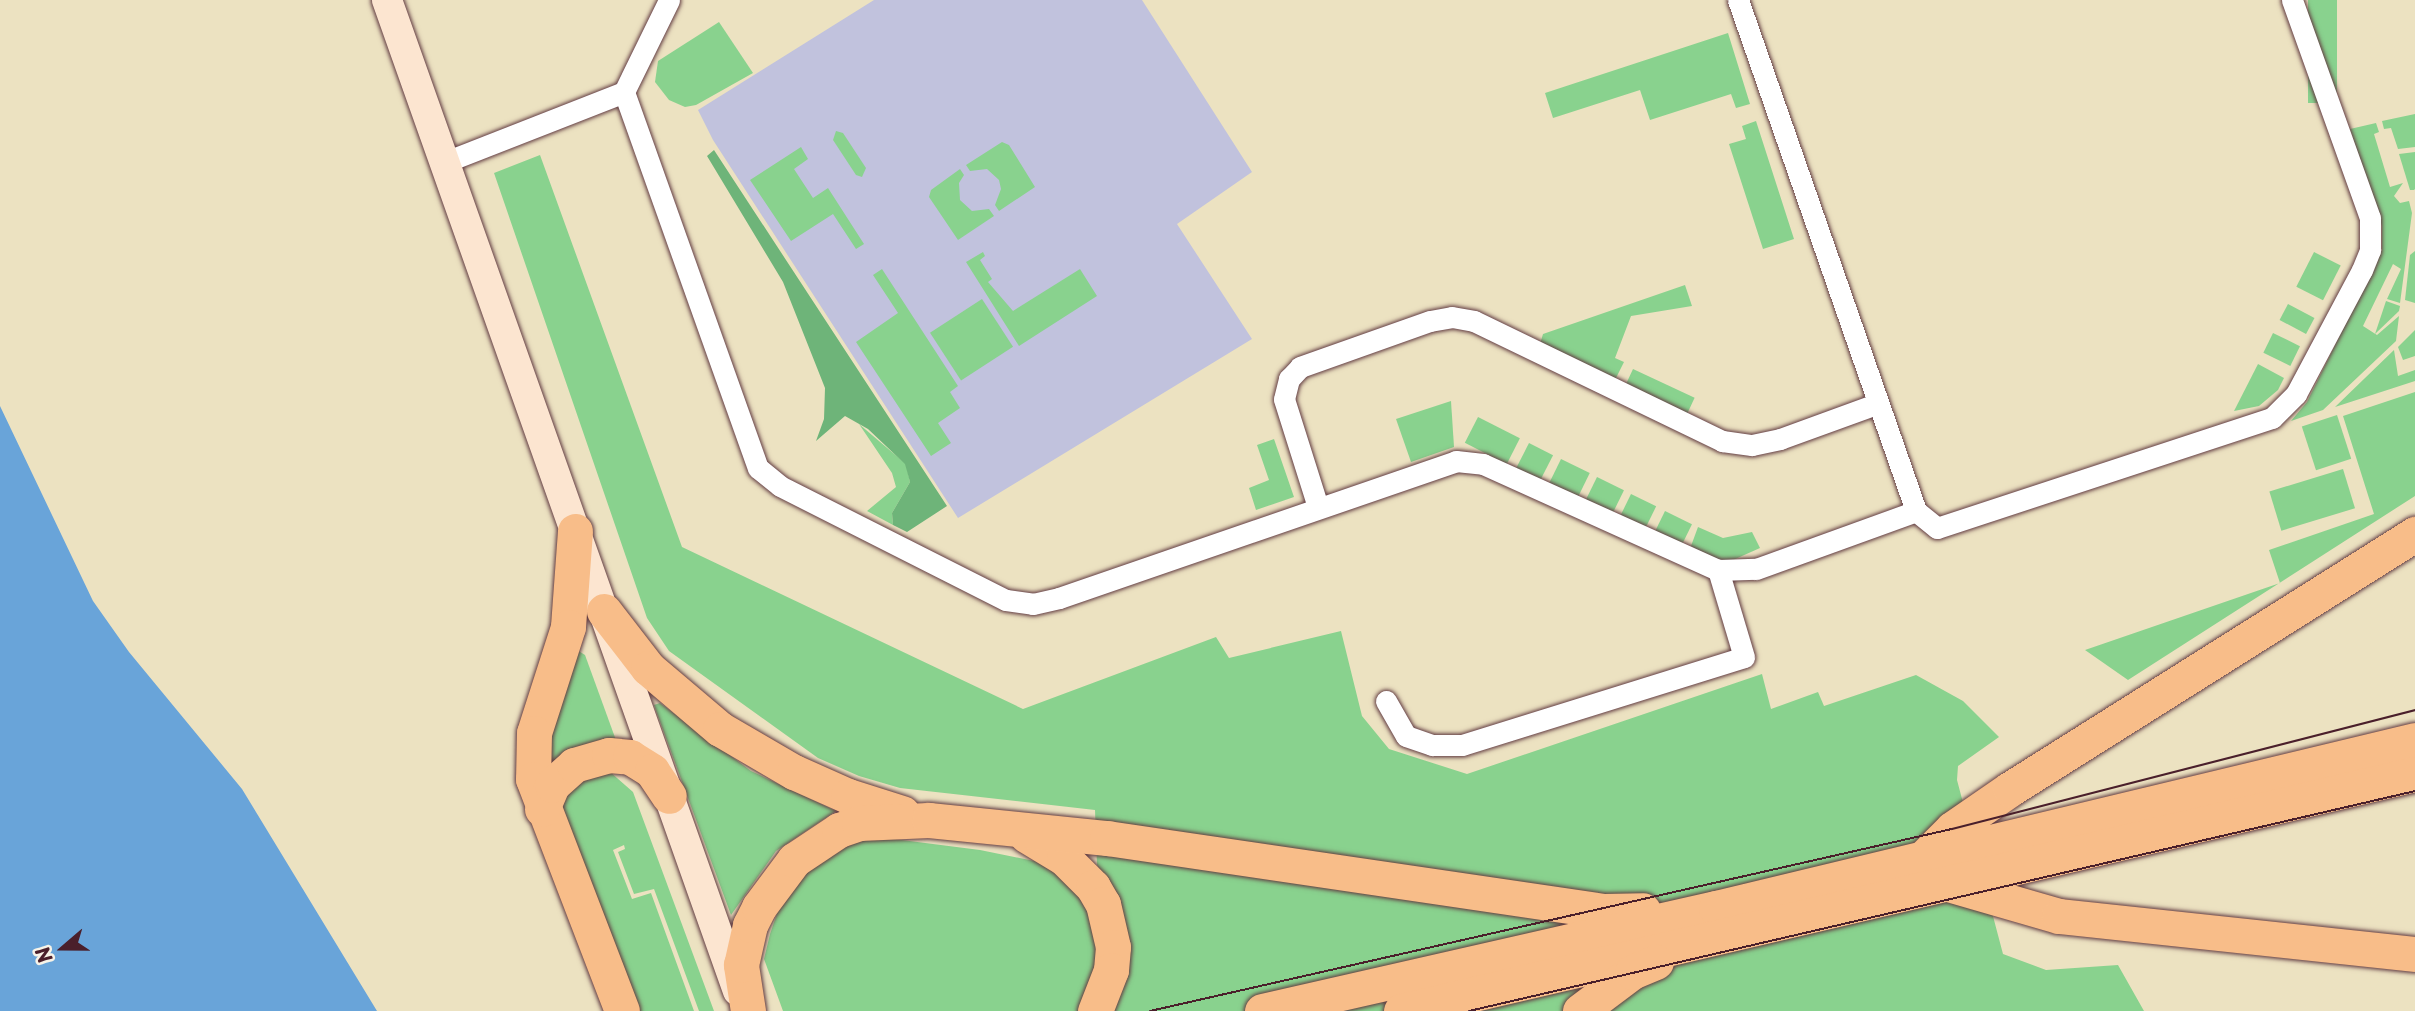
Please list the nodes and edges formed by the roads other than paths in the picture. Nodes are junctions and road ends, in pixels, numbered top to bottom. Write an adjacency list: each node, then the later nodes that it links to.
1 (387, 0): 6 (main road)
2 (669, 0): 5 (street)
3 (1738, 0): 7 (street)
4 (2292, 0): 9 (street)
5 (624, 92): 6 (street); 8 (street)
6 (443, 163): 10 (main road)
7 (1876, 404): 8 (street); 9 (street)
8 (1318, 507): 12 (street)
9 (1916, 511): 12 (street)
10 (575, 530): 13 (main road); 18 (highway)
11 (2415, 534): 21 (highway)
12 (1718, 570): 14 (street)
13 (604, 611): 17 (main road); 19 (highway)
14 (1386, 701)
15 (2415, 740): 21 (highway)
16 (2415, 774): 21 (highway)
17 (669, 796): 18 (highway); 25 (main road)
18 (542, 809): 24 (highway)
19 (929, 820): 20 (highway); 25 (highway)
20 (1020, 833): 22 (highway); 26 (highway)
21 (1933, 869): 22 (highway); 23 (highway)
22 (1721, 921): 27 (highway); 28 (highway); 29 (highway)
23 (2415, 954)
24 (621, 1011)
25 (747, 1011)
26 (1095, 1011)
27 (1262, 1011)
28 (1401, 1011)
29 (1580, 1011)

